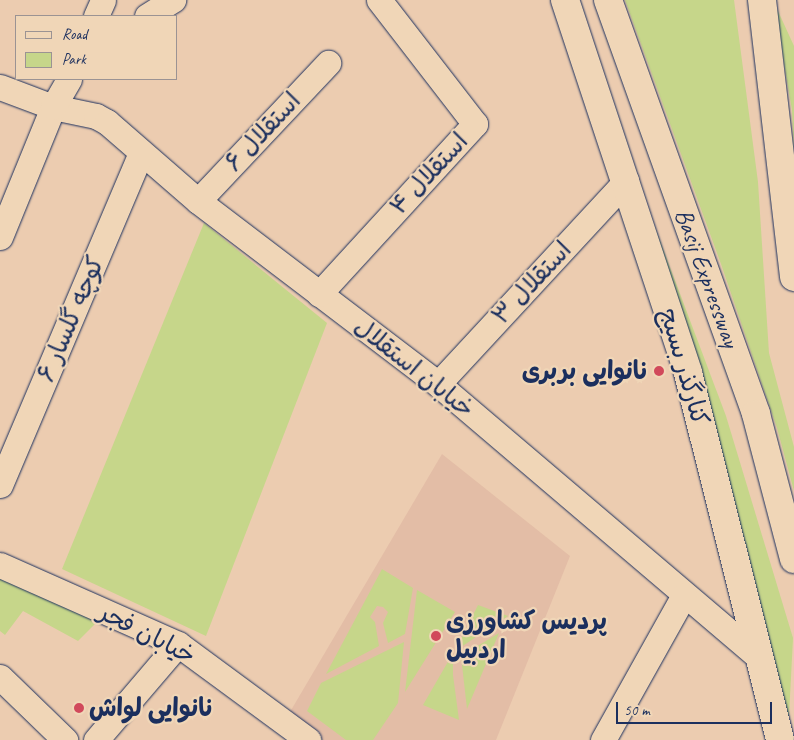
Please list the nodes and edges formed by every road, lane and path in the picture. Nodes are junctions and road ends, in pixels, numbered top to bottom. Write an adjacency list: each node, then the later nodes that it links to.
1 (102, 0): 7 (street)
2 (173, 0): 8 (street)
3 (379, 0): 18 (street, استقلال ۴)
4 (565, 0): 14 (main road, کنارگذر بسیج)
5 (608, 0): 21 (main road, Basij Expressway)
6 (762, 0): 17 (main road)
7 (96, 15)
8 (149, 15)
9 (328, 63): 15 (street, استقلال ۶)
10 (68, 80): 12 (street)
11 (0, 87): 12 (street, خیابان استقلال)
12 (53, 107): 13 (street, خیابان استقلال); 16 (street)
13 (141, 153): 15 (street, خیابان استقلال); 20 (street, کوچه گلسار ۶)
14 (626, 181): 19 (street, استقلال ۳); 25 (main road, کنارگذر بسیج)
15 (198, 201): 18 (street, خیابان استقلال)
16 (0, 236)
17 (794, 277)
18 (318, 294): 19 (street, خیابان استقلال)
19 (438, 384): 23 (street, خیابان استقلال)
20 (0, 485)
21 (794, 559)
22 (0, 565): 24 (street, خیابان فجر)
23 (684, 595): 25 (street, خیابان استقلال); 30 (street)
24 (178, 644): 27 (street, خیابان فجر); 29 (street)
25 (759, 657): 31 (main road, کنارگذر بسیج)
26 (0, 677): 28 (street)
27 (299, 738)
28 (65, 740)
29 (96, 740)
30 (603, 740)
31 (780, 740)

